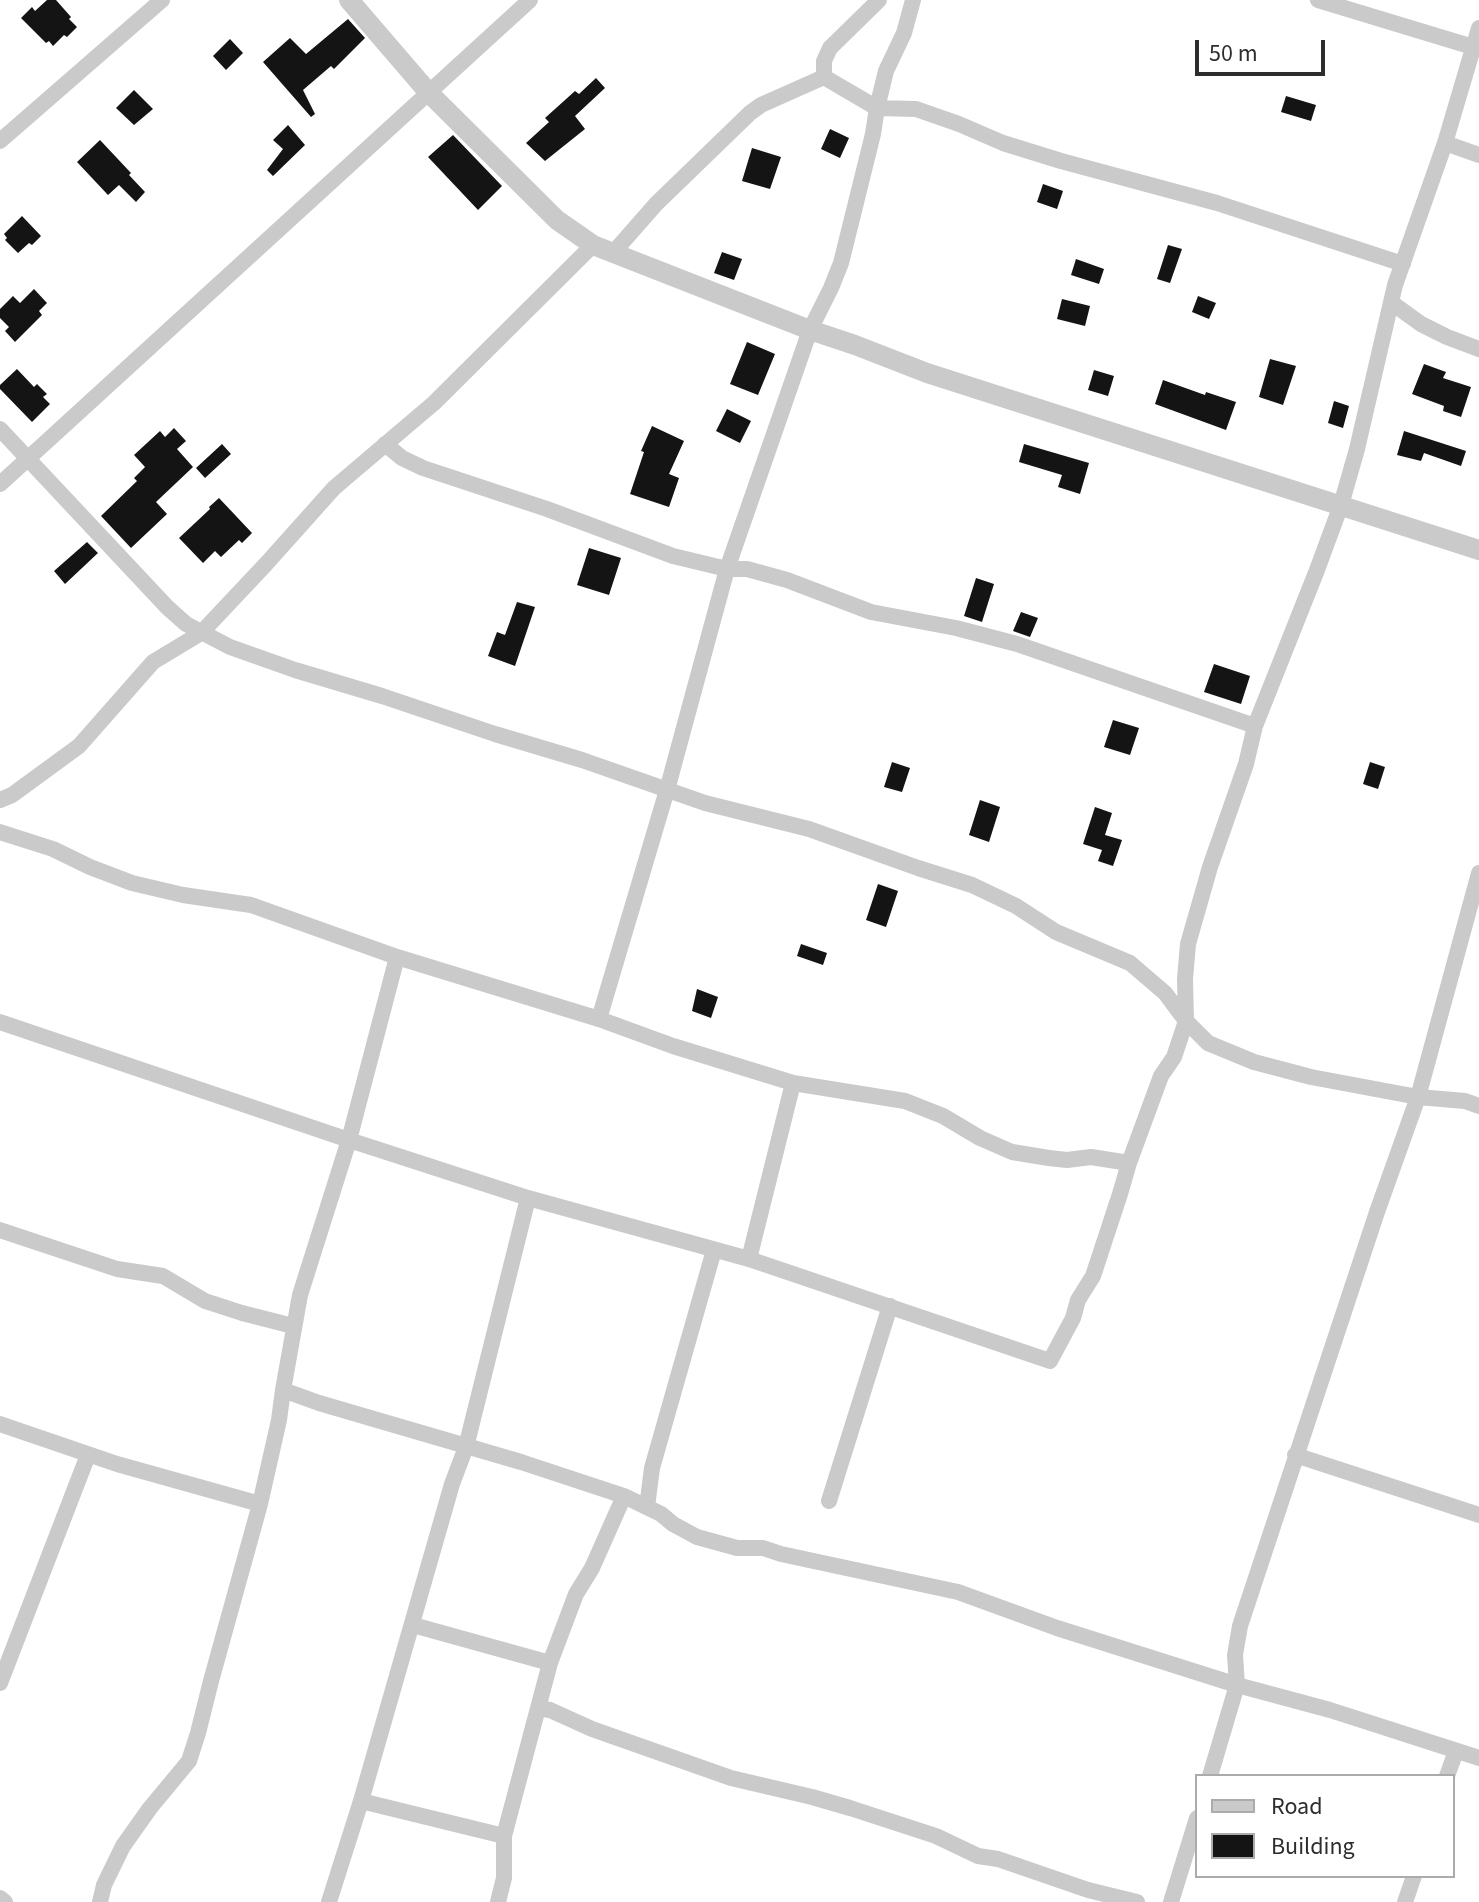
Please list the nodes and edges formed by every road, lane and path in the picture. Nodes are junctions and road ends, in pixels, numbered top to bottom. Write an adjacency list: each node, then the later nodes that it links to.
1 (162, 0): 12 (street)
2 (349, 0): 10 (street)
3 (530, 0): 10 (street)
4 (879, 0): 9 (street)
5 (913, 0): 11 (street)
6 (1318, 0): 8 (street)
7 (1479, 28): 8 (street)
8 (1473, 47): 13 (street)
9 (824, 77): 11 (street); 15 (street)
10 (429, 93): 15 (street); 22 (street)
11 (877, 108): 16 (street); 18 (street)
12 (0, 141)
13 (1445, 143): 14 (street); 16 (street)
14 (1479, 155)
15 (603, 249): 18 (street); 21 (street)
16 (1403, 264): 17 (street)
17 (1392, 303): 19 (street); 24 (street)
18 (810, 330): 24 (street); 26 (street)
19 (1479, 349)
20 (0, 429): 22 (street)
21 (385, 444): 26 (street); 27 (street)
22 (28, 459): 23 (street); 27 (street)
23 (0, 484)
24 (1341, 505): 25 (street); 28 (street)
25 (1479, 550)
26 (727, 569): 28 (street); 29 (street)
27 (201, 633): 29 (street); 30 (street)
28 (1255, 726): 35 (street)
29 (667, 790): 34 (street); 35 (street)
30 (0, 800)
31 (0, 832): 33 (street)
32 (1479, 873): 38 (street)
33 (397, 957): 34 (street); 40 (street)
34 (599, 1019): 37 (street)
35 (1186, 1021): 38 (street); 41 (street)
36 (0, 1022): 40 (street)
37 (793, 1083): 41 (street); 45 (street)
38 (1418, 1097): 39 (street); 52 (street)
39 (1479, 1106)
40 (349, 1140): 42 (street); 47 (street)
41 (1129, 1163): 46 (street)
42 (528, 1198): 44 (street); 50 (street)
43 (0, 1230): 47 (street)
44 (714, 1250): 45 (street); 56 (street)
45 (749, 1259): 46 (street)
46 (890, 1306): 54 (street)
47 (293, 1326): 48 (street)
48 (283, 1390): 50 (street); 55 (street)
49 (0, 1424): 51 (street)
50 (466, 1447): 53 (street); 58 (street)
51 (88, 1455): 55 (street); 60 (street)
52 (1295, 1455): 57 (street); 61 (street)
53 (624, 1496): 56 (street); 59 (street)
54 (829, 1501)
55 (260, 1504): 73 (street)
56 (647, 1507): 61 (street)
57 (1479, 1515)
58 (413, 1625): 59 (street); 67 (street)
59 (550, 1663): 62 (street)
60 (0, 1683)
61 (1237, 1685): 63 (street); 65 (street)
62 (538, 1708): 69 (street); 76 (street)
63 (1456, 1751): 64 (street); 66 (street)
64 (1479, 1758)
65 (1211, 1774)
66 (1448, 1774)
67 (361, 1801): 69 (street); 74 (street)
68 (1195, 1824): 77 (street)
69 (504, 1836): 75 (street)
70 (1413, 1878): 78 (street)
71 (0, 1898): 72 (street)
72 (5, 1902)
73 (100, 1902)
74 (329, 1902)
75 (498, 1902)
76 (1137, 1902)
77 (1171, 1902)
78 (1405, 1902)

